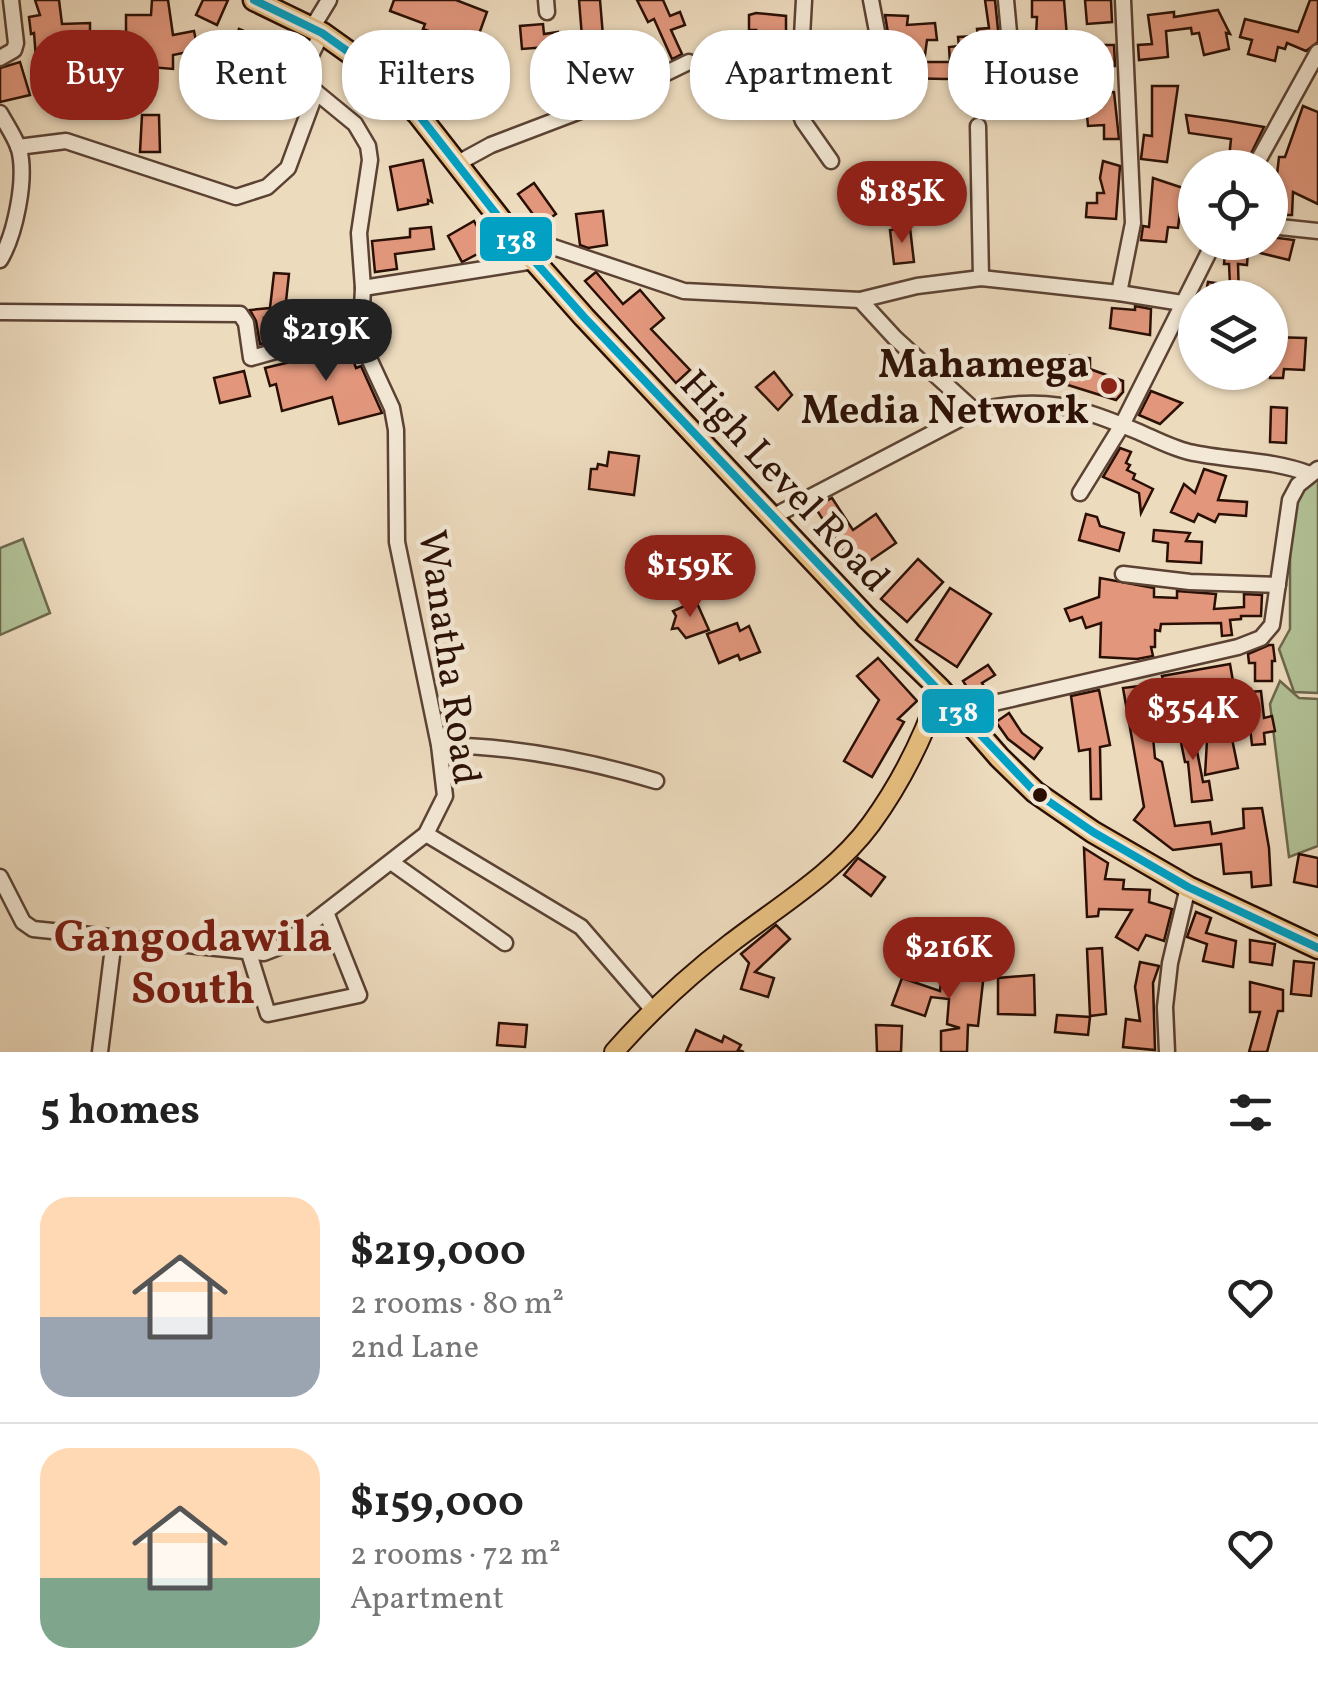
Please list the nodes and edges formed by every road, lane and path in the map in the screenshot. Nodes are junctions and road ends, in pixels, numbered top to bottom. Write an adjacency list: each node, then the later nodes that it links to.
1 (10, 0): 13 (street)
2 (254, 0): 8 (highway, High Level Road)
3 (329, 0): 8 (street)
4 (804, 0): 21 (street)
5 (871, 0): 9 (street)
6 (1006, 0): 10 (street)
7 (1123, 0): 29 (street)
8 (317, 30)
9 (877, 30)
10 (1009, 30)
11 (322, 34): 22 (highway, High Level Road)
12 (1318, 52): 20 (street)
13 (0, 58)
14 (688, 62): 22 (street)
15 (322, 97): 28 (street, Wanatha Road)
16 (0, 113): 19 (street)
17 (306, 120): 19 (street)
18 (978, 126): 27 (street)
19 (18, 147): 26 (street)
20 (1264, 150)
21 (831, 161)
22 (458, 163): 25 (highway, High Level Road)
23 (1288, 228): 24 (street)
24 (1318, 231)
25 (528, 254): 28 (street); 30 (street); 39 (highway, High Level Road)
26 (0, 260)
27 (981, 278): 29 (street); 30 (street)
28 (363, 288): 34 (street, Wanatha Road)
29 (1118, 292): 31 (street)
30 (860, 300): 35 (street)
31 (1178, 302)
32 (1178, 311): 36 (street)
33 (0, 312): 34 (street)
34 (361, 327): 45 (street, Wanatha Road)
35 (975, 411): 36 (street); 39 (street)
36 (1122, 425): 37 (street); 38 (street)
37 (1314, 472): 41 (street)
38 (1080, 493)
39 (774, 516): 42 (highway, High Level Road)
40 (1123, 574): 41 (street)
41 (1278, 585): 43 (street)
42 (940, 689): 43 (highway, High Level Road); 44 (main road)
43 (960, 711): 44 (main road); 50 (highway, High Level Road)
44 (925, 731): 56 (main road)
45 (440, 745): 46 (street); 47 (street, Wanatha Road)
46 (656, 781)
47 (426, 834): 48 (street, Wanatha Road); 56 (street)
48 (391, 862): 51 (street, Wanatha Road); 53 (street)
49 (0, 877): 52 (street, Wanatha Road)
50 (1188, 887): 54 (highway, High Level Road); 59 (street)
51 (326, 912): 55 (street, Wanatha Road); 55 (street)
52 (114, 940): 55 (street, Wanatha Road); 57 (street)
53 (505, 943)
54 (1318, 948)
55 (248, 953)
56 (652, 1008): 58 (main road)
57 (100, 1052)
58 (614, 1052)
59 (1168, 1052)

